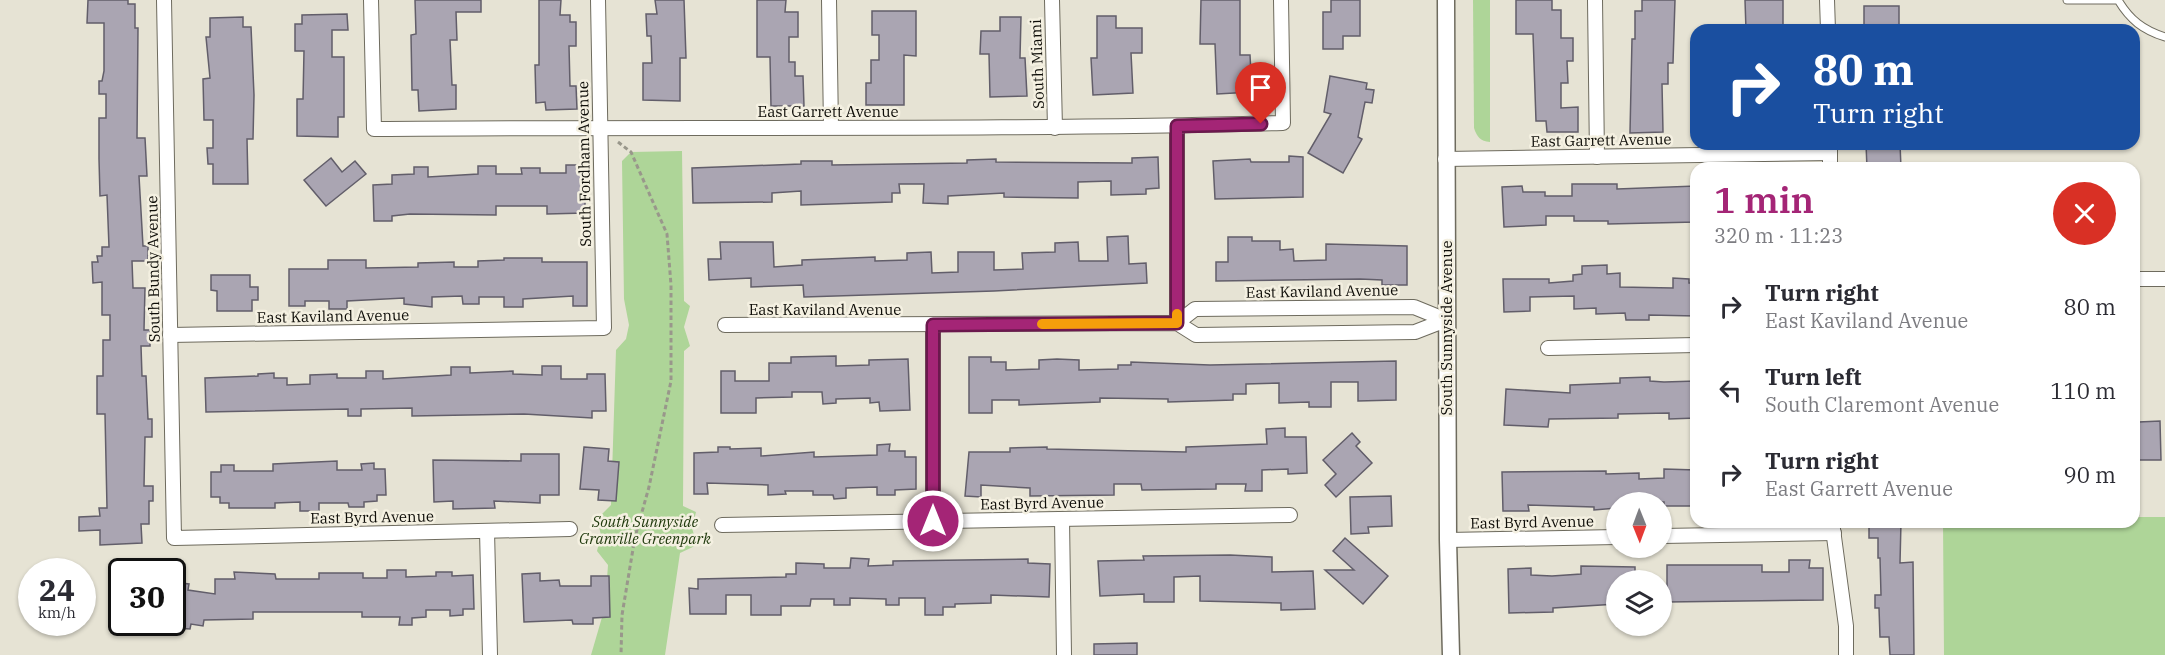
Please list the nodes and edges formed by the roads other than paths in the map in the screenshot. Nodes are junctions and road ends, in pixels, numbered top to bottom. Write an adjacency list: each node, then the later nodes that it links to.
1 (164, 0): 29 (street, South Bundy Avenue)
2 (371, 0): 15 (street, East Garrett Avenue)
3 (598, 0): 15 (street, South Fordham Avenue)
4 (829, 0): 17 (street)
5 (1052, 0): 18 (street, South Miami)
6 (1281, 0): 16 (street, East Garrett Avenue)
7 (1446, 0): 21 (street, South Sunnyside Avenue)
8 (1595, 0): 20 (street)
9 (1827, 0): 11 (street)
10 (2067, 0): 12 (lane)
11 (1828, 24)
12 (2138, 24)
13 (2140, 25): 14 (lane)
14 (2165, 38)
15 (600, 126): 17 (street, East Garrett Avenue); 28 (street, South Fordham Avenue)
16 (1177, 126): 18 (street, East Garrett Avenue); 25 (street)
17 (831, 127): 18 (street, East Garrett Avenue)
18 (1055, 128)
19 (1778, 150): 20 (street, East Garrett Avenue)
20 (1597, 157): 21 (street, East Garrett Avenue)
21 (1445, 159): 24 (street, South Sunnyside Avenue)
22 (2140, 279): 23 (street)
23 (2165, 279)
24 (1446, 320): 25 (street, East Kaviland Avenue); 25 (street, East Kaviland Avenue); 42 (street, South Sunnyside Avenue)
25 (1177, 323): 27 (street, East Kaviland Avenue)
26 (725, 325): 27 (street, East Kaviland Avenue)
27 (933, 325): 34 (street)
28 (604, 328): 29 (street, East Kaviland Avenue)
29 (170, 335): 41 (street, South Bundy Avenue)
30 (1690, 345): 31 (street)
31 (1548, 348)
32 (1290, 515): 33 (street, East Byrd Avenue)
33 (1062, 519): 34 (street, East Byrd Avenue); 44 (street)
34 (933, 521): 35 (street, East Byrd Avenue)
35 (722, 525)
36 (1833, 528): 39 (street); 46 (street)
37 (570, 529): 38 (street, East Byrd Avenue)
38 (487, 531): 41 (street, East Byrd Avenue); 43 (street)
39 (1672, 536)
40 (1606, 537): 42 (street, East Byrd Avenue)
41 (174, 538)
42 (1448, 540): 45 (street, South Sunnyside Avenue)
43 (490, 655)
44 (1064, 655)
45 (1451, 655)
46 (1846, 655)

